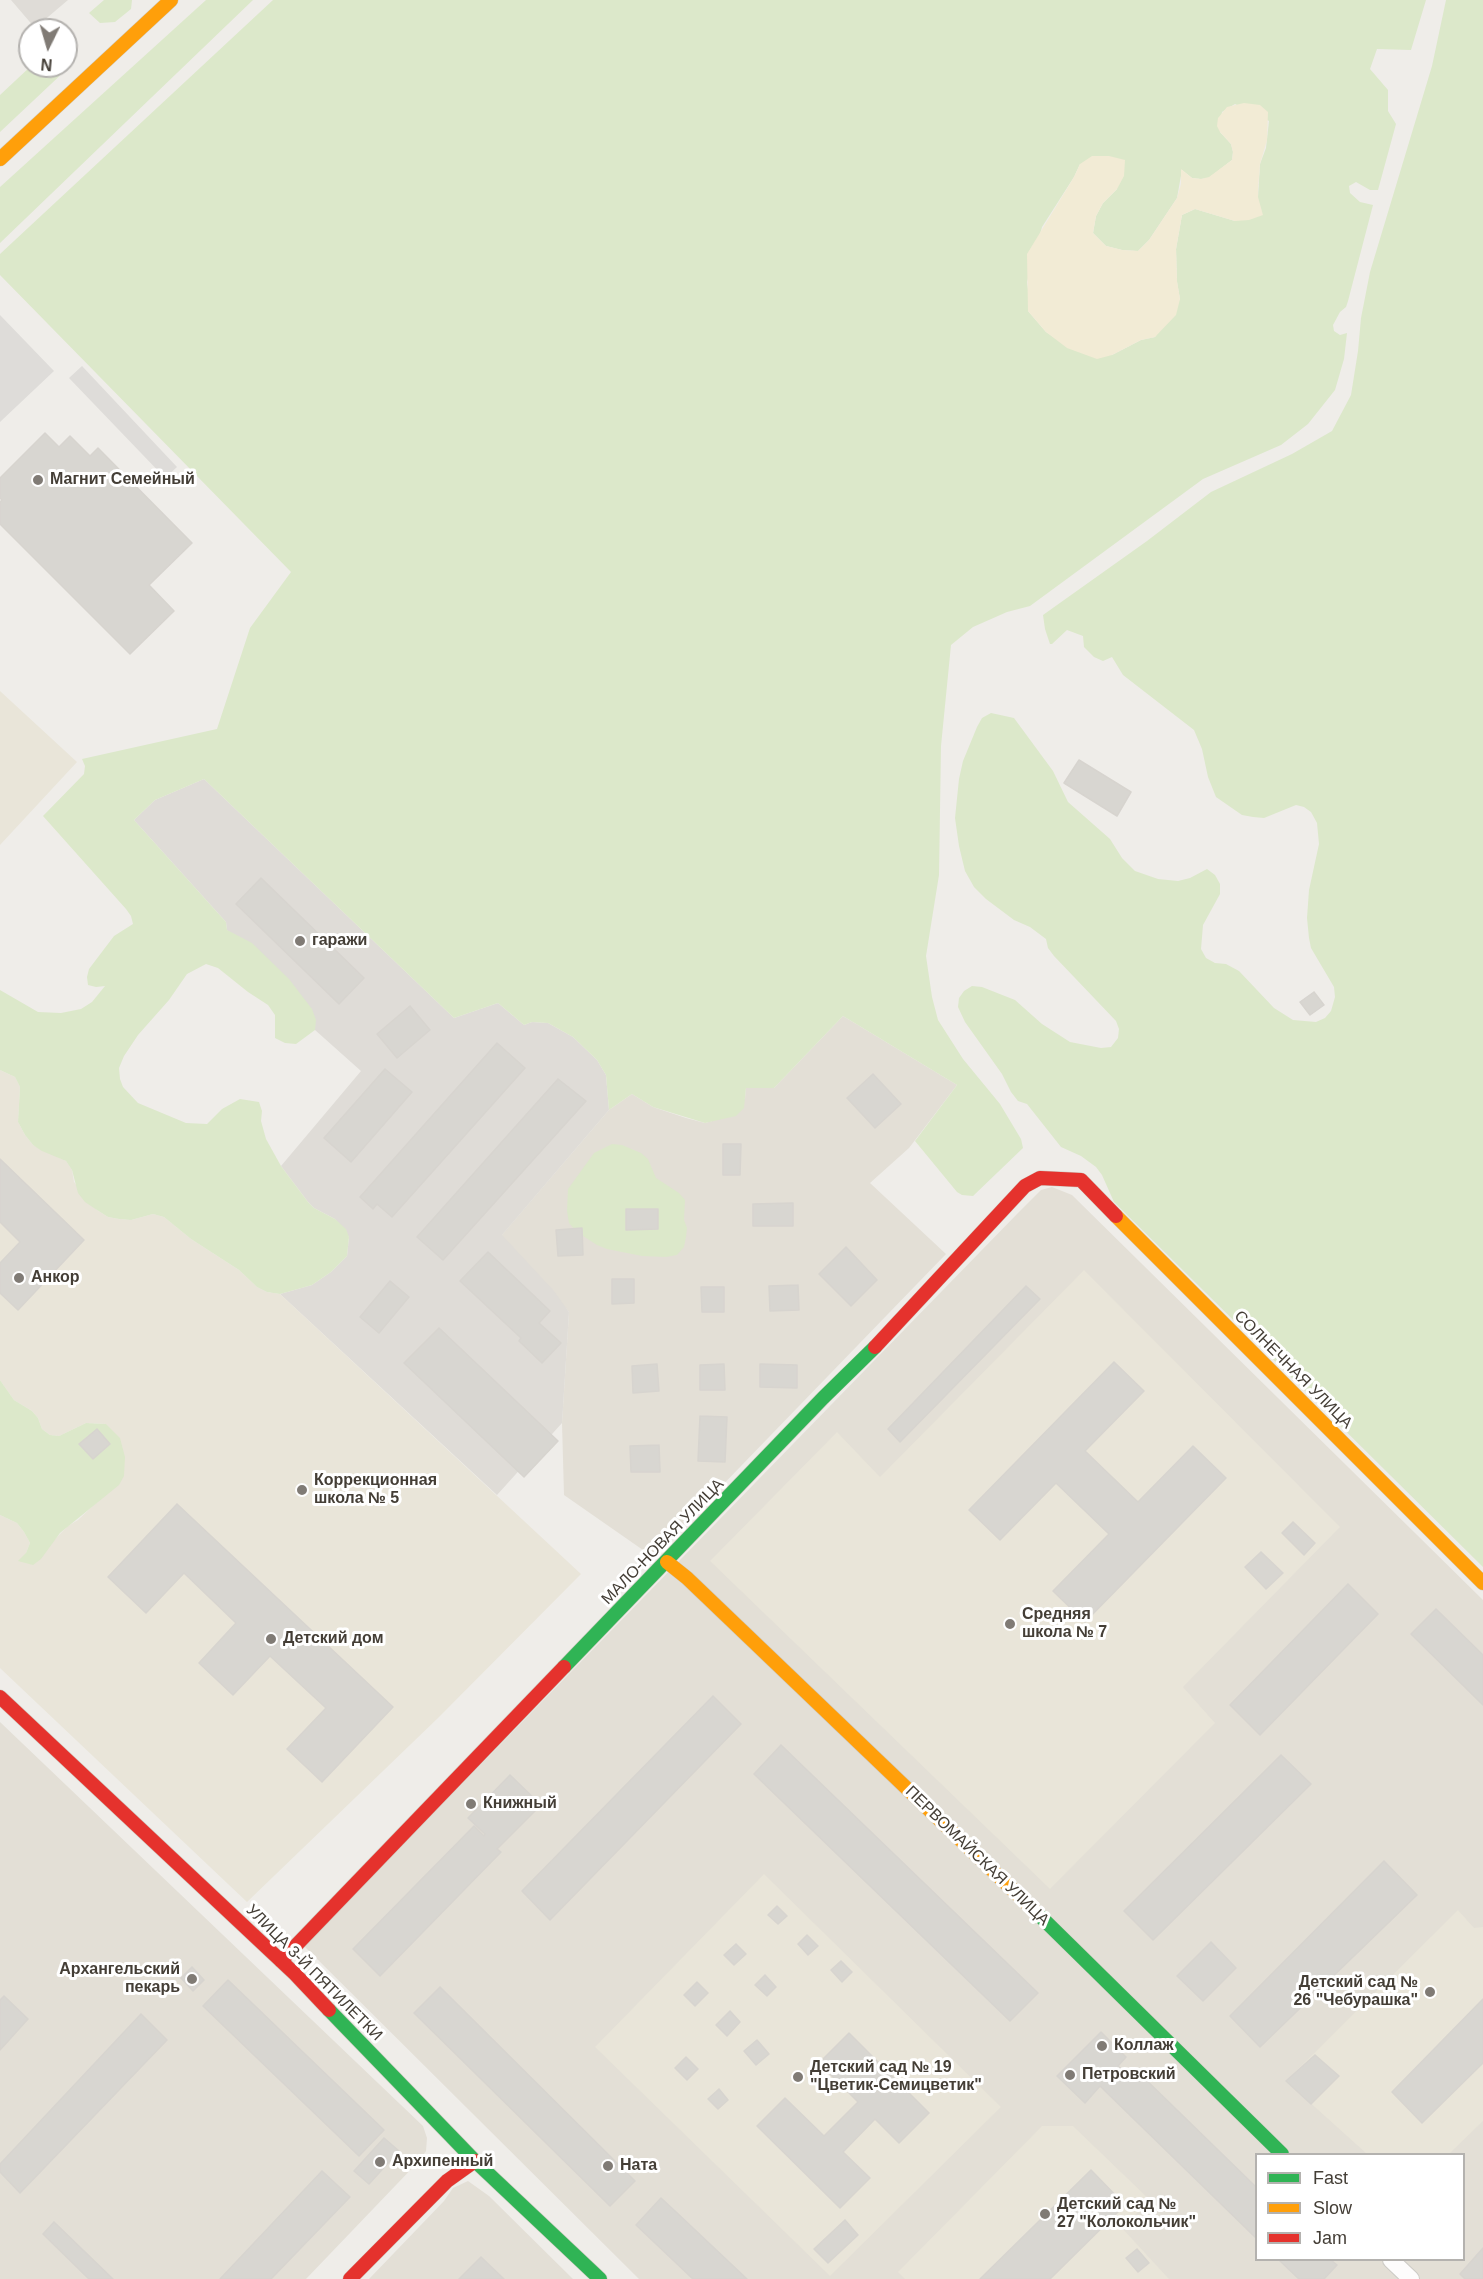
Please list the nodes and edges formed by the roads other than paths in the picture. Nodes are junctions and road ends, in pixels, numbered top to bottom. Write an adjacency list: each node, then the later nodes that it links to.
1 (171, 0): 2 (street)
2 (0, 159)
3 (1081, 1180): 4 (street, МАЛО-НОВАЯ УЛИЦА); 5 (street, СОЛНЕЧНАЯ УЛИЦА)
4 (668, 1562): 7 (street, МАЛО-НОВАЯ УЛИЦА); 8 (street, ПЕРВОМАЙСКАЯ УЛИЦА)
5 (1483, 1583)
6 (0, 1697): 7 (street, УЛИЦА 3-Й ПЯТИЛЕТКИ)
7 (281, 1961): 9 (street, УЛИЦА 3-Й ПЯТИЛЕТКИ)
8 (1281, 2153)
9 (475, 2161): 11 (street); 12 (street, УЛИЦА 3-Й ПЯТИЛЕТКИ)
10 (1393, 2261): 13 (street)
11 (350, 2279)
12 (600, 2279)
13 (1411, 2279)

